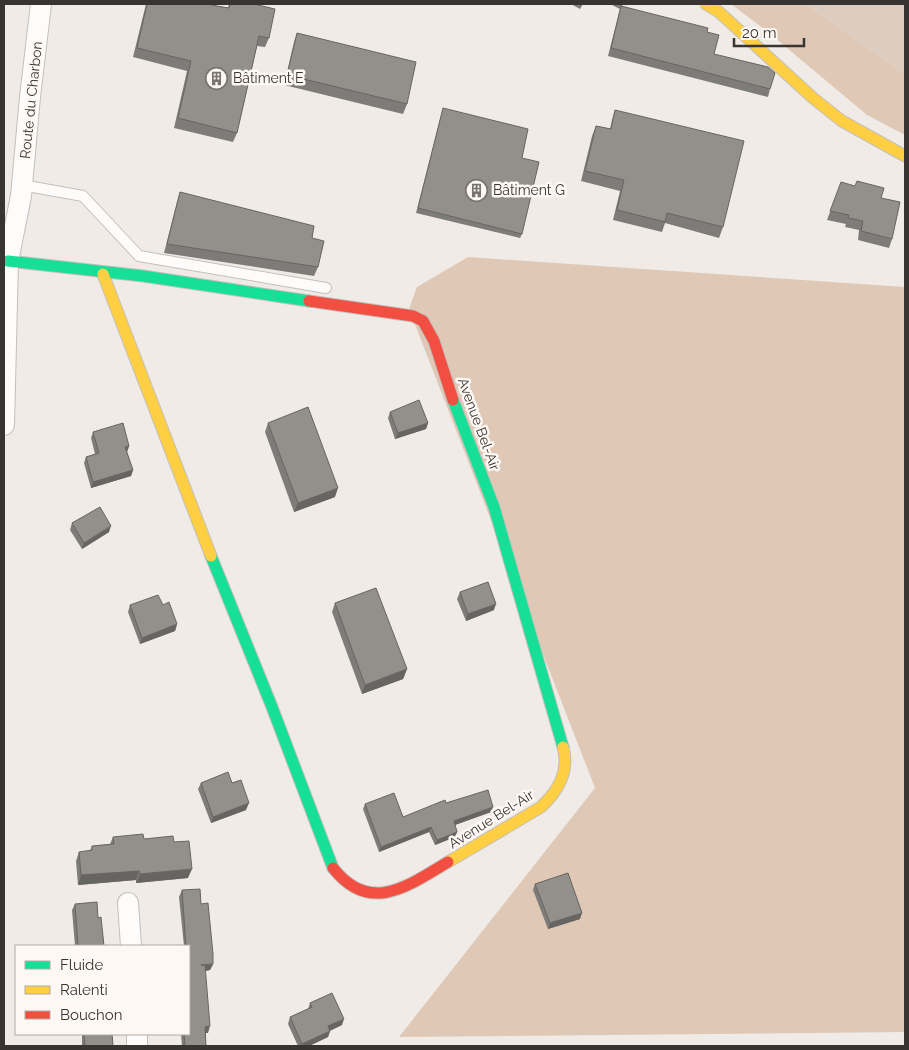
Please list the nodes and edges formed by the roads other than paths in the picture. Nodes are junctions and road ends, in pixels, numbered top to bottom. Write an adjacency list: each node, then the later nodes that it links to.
1 (41, 4): 4 (street, Route du Charbon)
2 (706, 4): 3 (street)
3 (905, 156)
4 (16, 194): 5 (street, Route du Charbon); 7 (lane)
5 (8, 261): 6 (street, Avenue Bel-Air); 8 (street, Route du Charbon)
6 (103, 274): 6 (street, Avenue Bel-Air)
7 (326, 288)
8 (6, 309): 9 (street, Route du Charbon)
9 (4, 425)
10 (128, 903): 11 (street)
11 (131, 945)

